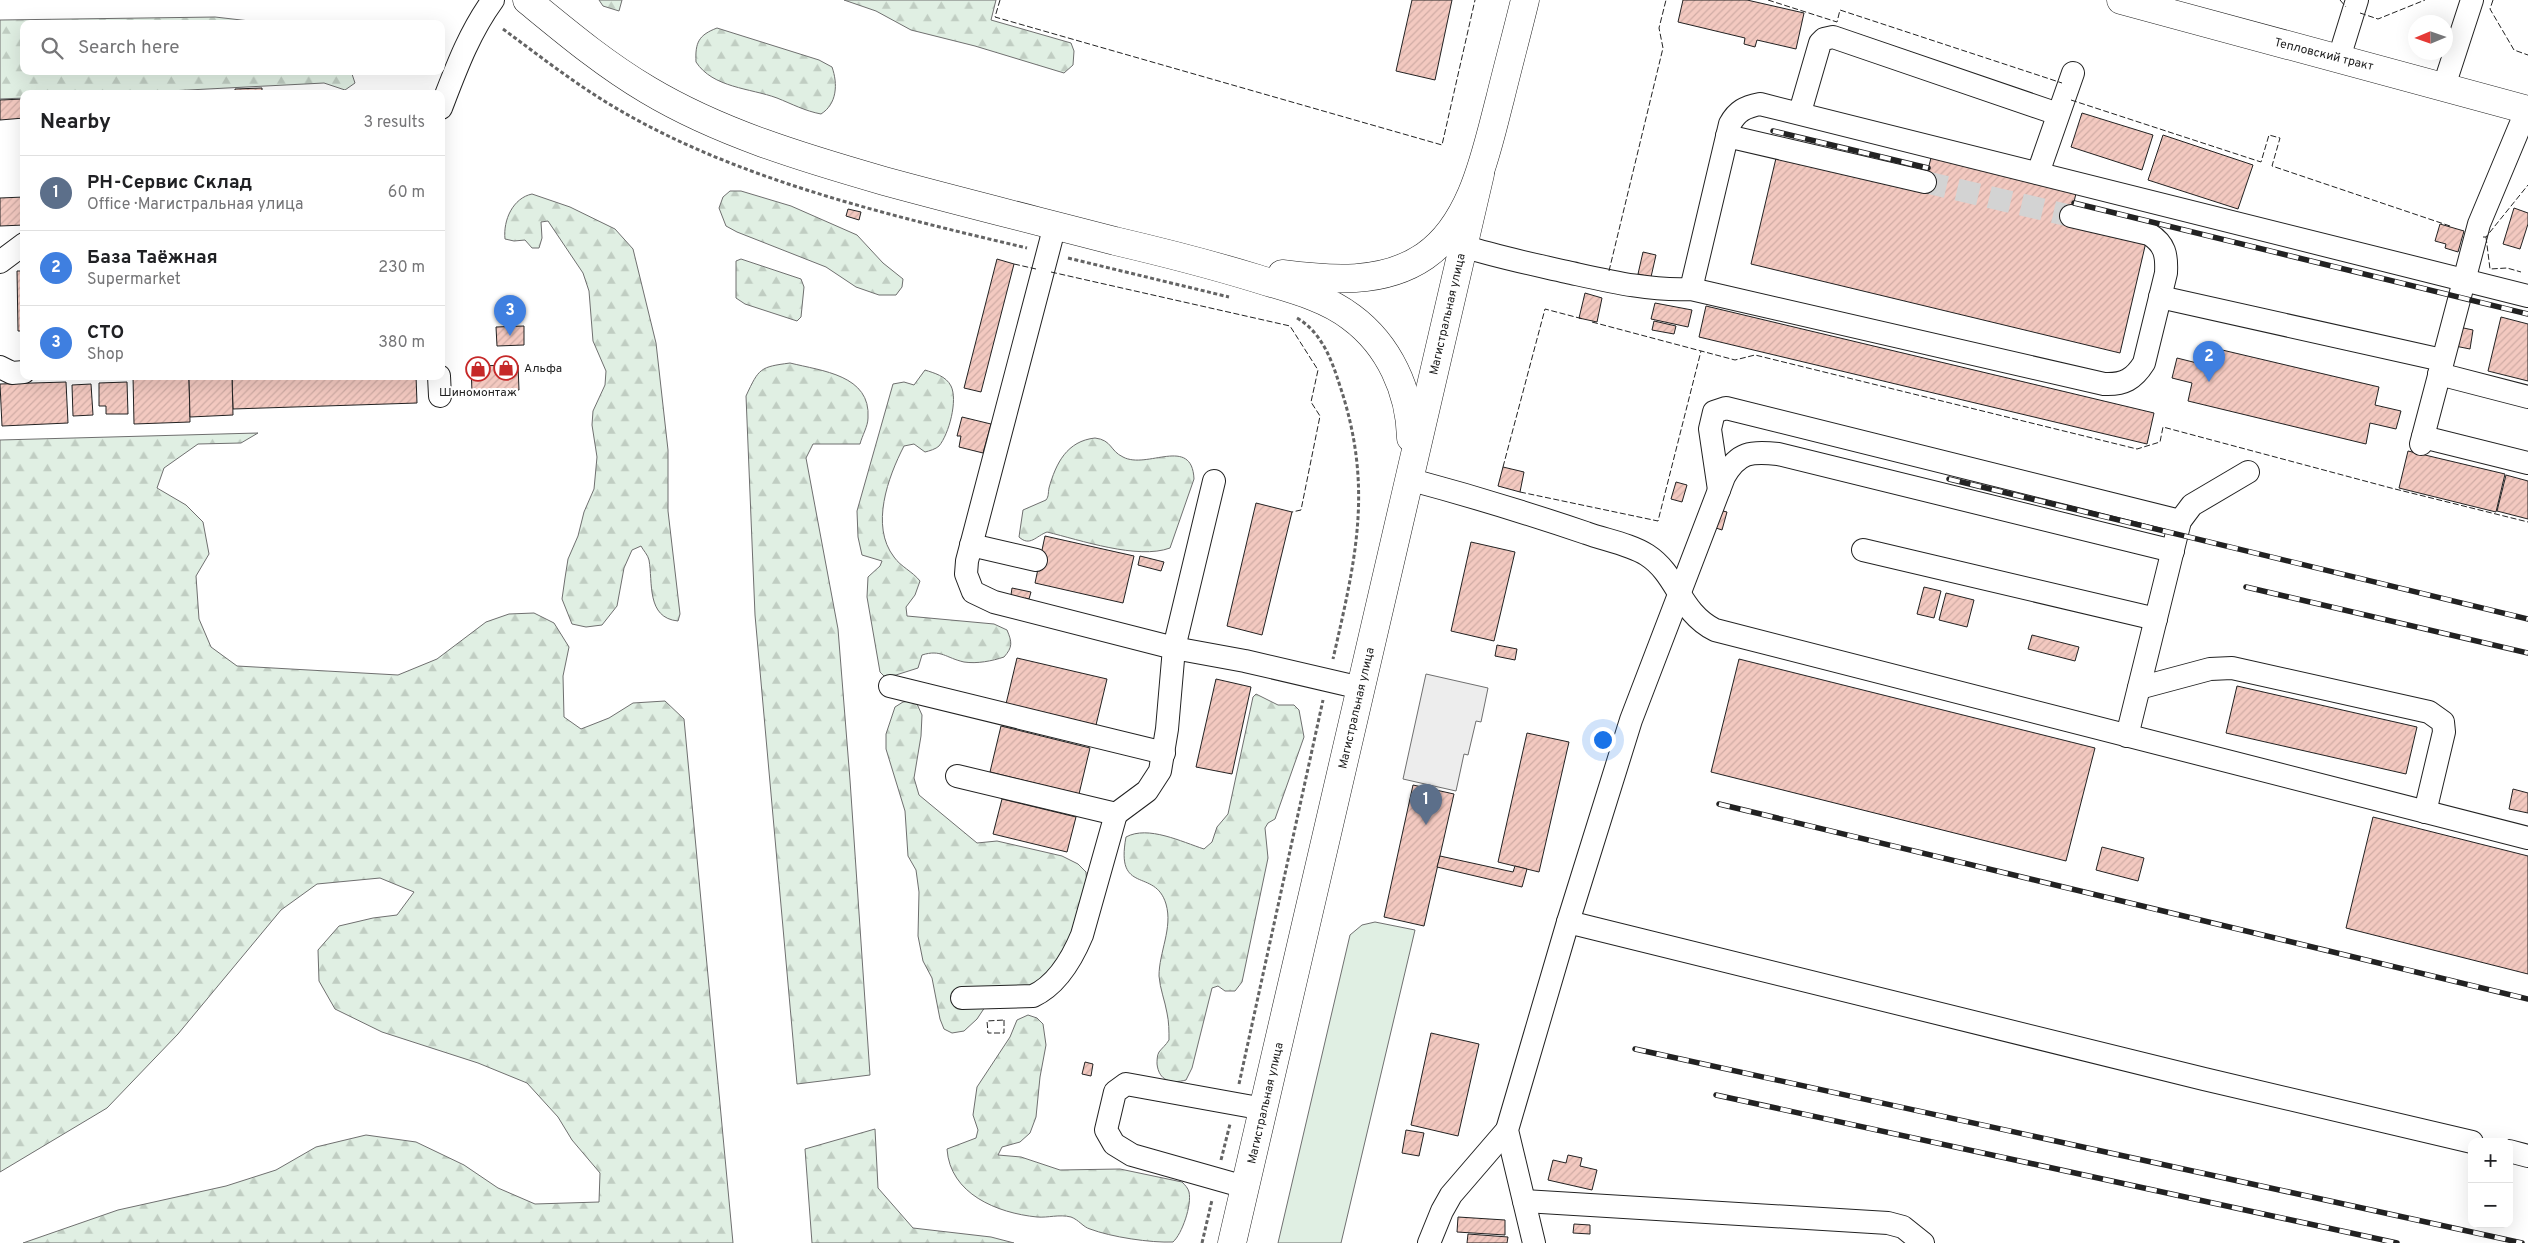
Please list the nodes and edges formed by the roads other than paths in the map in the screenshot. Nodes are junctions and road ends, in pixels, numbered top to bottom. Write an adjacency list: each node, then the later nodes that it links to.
1 (494, 0): 10 (lane)
2 (527, 0): 19 (main road)
3 (1525, 0): 16 (main road)
4 (2120, 0): 7 (main road, Тепловский тракт)
5 (2357, 0): 7 (lane)
6 (2472, 0): 9 (lane)
7 (2339, 58): 9 (main road, Тепловский тракт)
8 (2073, 73): 13 (lane)
9 (2444, 86): 11 (main road, Тепловский тракт)
10 (445, 97)
11 (2528, 109): 24 (lane)
12 (1800, 112): 13 (lane); 14 (lane); 15 (lane)
13 (2058, 114): 15 (lane)
14 (1727, 136): 17 (lane); 25 (lane)
15 (2038, 173): 24 (lane)
16 (1480, 174): 20 (main road, Магистральная улица); 23 (main road)
17 (1925, 182)
18 (2071, 216): 27 (lane)
19 (1055, 225): 23 (main road); 40 (lane)
20 (1463, 246): 25 (lane); 36 (main road, Магистральная улица)
21 (20, 247): 22 (lane)
22 (0, 262)
23 (1199, 262): 36 (main road)
24 (2462, 280): 26 (lane); 29 (lane)
25 (1691, 289): 27 (lane)
26 (2528, 296)
27 (2160, 297): 29 (lane)
28 (0, 367): 30 (lane)
29 (2441, 367): 31 (lane); 34 (lane)
30 (20, 372)
31 (2528, 397)
32 (1711, 438): 33 (lane); 38 (lane); 39 (lane)
33 (1778, 454): 38 (lane); 42 (lane)
34 (2528, 463)
35 (2248, 472): 39 (lane)
36 (1408, 479): 44 (lane); 48 (main road, Магистральная улица)
37 (1214, 481): 46 (lane)
38 (1719, 490): 44 (lane)
39 (2180, 521): 42 (lane)
40 (970, 545): 43 (lane); 46 (lane)
41 (1863, 550): 45 (lane)
42 (2173, 551): 45 (lane)
43 (1036, 560)
44 (1679, 594): 50 (lane); 56 (lane)
45 (2156, 620): 49 (lane)
46 (1174, 648): 48 (lane); 51 (lane)
47 (890, 686): 51 (lane)
48 (1361, 688): 58 (main road, Магистральная улица)
49 (2139, 688): 50 (lane); 53 (lane)
50 (2127, 736): 53 (lane)
51 (1164, 753): 54 (lane)
52 (957, 776): 54 (lane)
53 (2425, 812): 55 (lane)
54 (1116, 814): 57 (lane)
55 (2528, 838)
56 (1568, 922): 59 (lane); 60 (lane)
57 (962, 998)
58 (1264, 1109): 63 (main road, Магистральная улица); 63 (lane)
59 (1507, 1130): 64 (lane); 66 (lane)
60 (2468, 1141)
61 (2513, 1152): 62 (lane)
62 (2528, 1156)
63 (1245, 1188): 65 (main road, Магистральная улица)
64 (1524, 1201): 67 (lane); 68 (lane)
65 (1232, 1243)
66 (1429, 1243)
67 (1534, 1243)
68 (1923, 1243)

